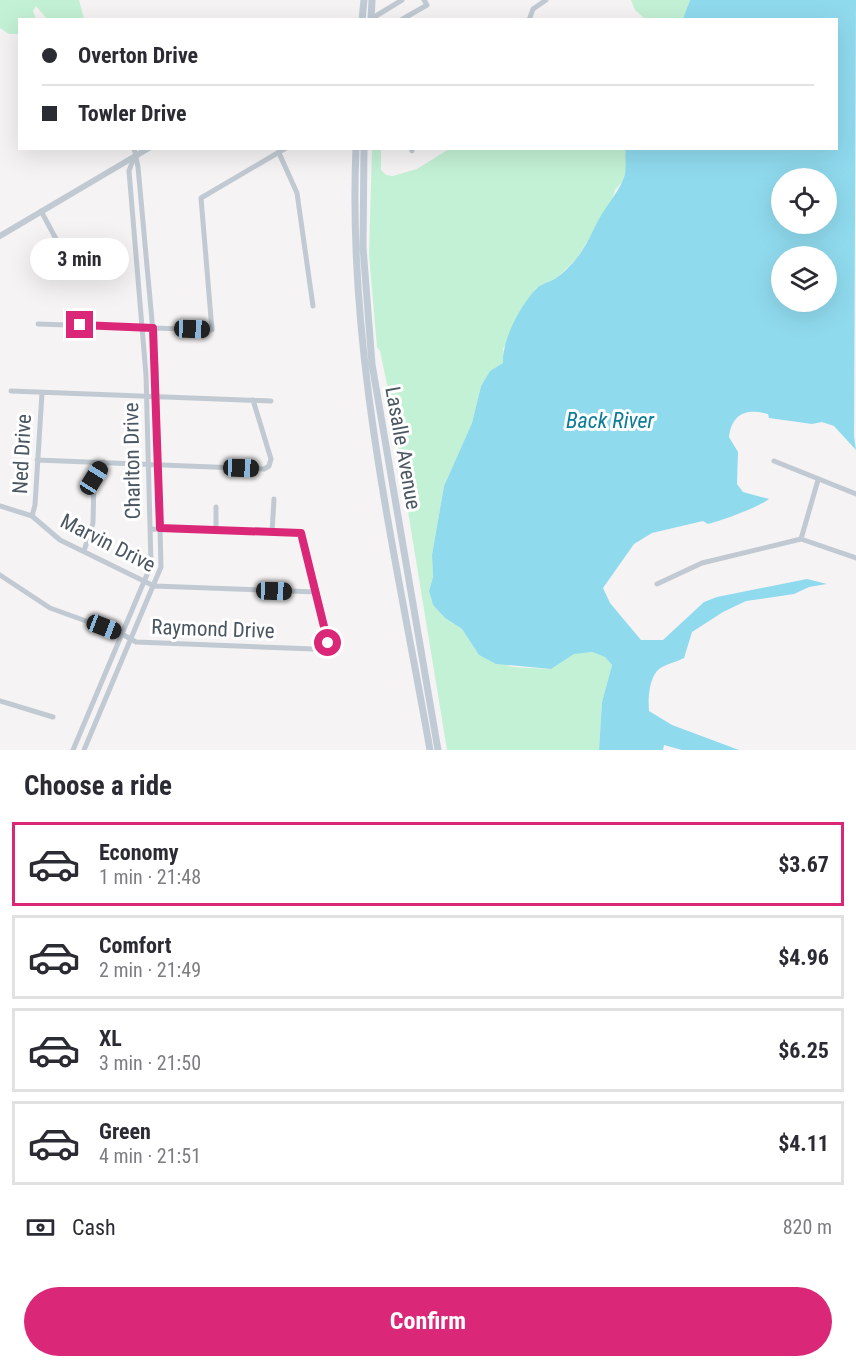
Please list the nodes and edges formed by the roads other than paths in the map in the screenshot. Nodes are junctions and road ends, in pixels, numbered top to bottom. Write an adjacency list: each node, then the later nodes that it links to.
1 (364, 0): 6 (main road)
2 (372, 0): 7 (main road)
3 (402, 0): 8 (street)
4 (424, 0): 9 (street)
5 (546, 0): 10 (street)
6 (362, 18)
7 (370, 18)
8 (372, 18)
9 (404, 18)
10 (530, 18)
11 (134, 150): 17 (street, Charlton Drive)
12 (146, 150): 17 (street)
13 (283, 150): 16 (street)
14 (356, 150): 60 (main road, Lasalle Avenue)
15 (364, 150): 61 (main road, Lasalle Avenue)
16 (279, 153): 21 (street); 24 (street)
17 (134, 157): 18 (street); 23 (street, Charlton Drive); 24 (street, Charlton Drive)
18 (41, 211): 19 (street); 20 (street)
19 (0, 236)
20 (64, 261)
21 (313, 306)
22 (38, 324): 23 (street)
23 (142, 327): 24 (street); 27 (street, Charlton Drive)
24 (153, 328): 28 (street, Charlton Drive)
25 (11, 391): 26 (street)
26 (42, 393): 27 (street); 31 (street, Ned Drive)
27 (147, 397): 28 (street); 34 (street, Charlton Drive)
28 (157, 397): 29 (street); 35 (street, Charlton Drive)
29 (253, 400): 30 (street); 35 (street)
30 (271, 401)
31 (37, 460): 33 (street); 41 (street, Ned Drive)
32 (774, 461): 36 (street)
33 (104, 462): 34 (street); 47 (street)
34 (149, 465): 35 (street); 43 (street, Charlton Drive)
35 (159, 465): 42 (street, Charlton Drive)
36 (818, 480): 37 (street); 46 (street)
37 (856, 494)
38 (274, 499): 45 (street)
39 (0, 506): 41 (street, Marvin Drive)
40 (216, 507): 44 (street)
41 (32, 516): 47 (street, Marvin Drive)
42 (160, 528): 43 (street); 44 (street); 52 (street, Charlton Drive)
43 (150, 529): 50 (street, Charlton Drive)
44 (216, 530): 45 (street)
45 (272, 533): 53 (street)
46 (801, 539): 48 (street); 51 (street)
47 (84, 551): 50 (street, Marvin Drive)
48 (856, 558)
49 (0, 575): 54 (street, Raymond Drive)
50 (145, 581): 52 (street, Marvin Drive); 54 (street, Charlton Drive)
51 (657, 584)
52 (154, 586): 53 (street, Marvin Drive); 55 (street, Charlton Drive)
53 (317, 592): 55 (street, Raymond Drive)
54 (122, 634): 55 (street, Raymond Drive); 58 (street, Charlton Drive)
55 (131, 640): 59 (street, Charlton Drive)
56 (0, 702): 57 (street)
57 (53, 717)
58 (73, 750)
59 (84, 750)
60 (430, 750)
61 (438, 750)

